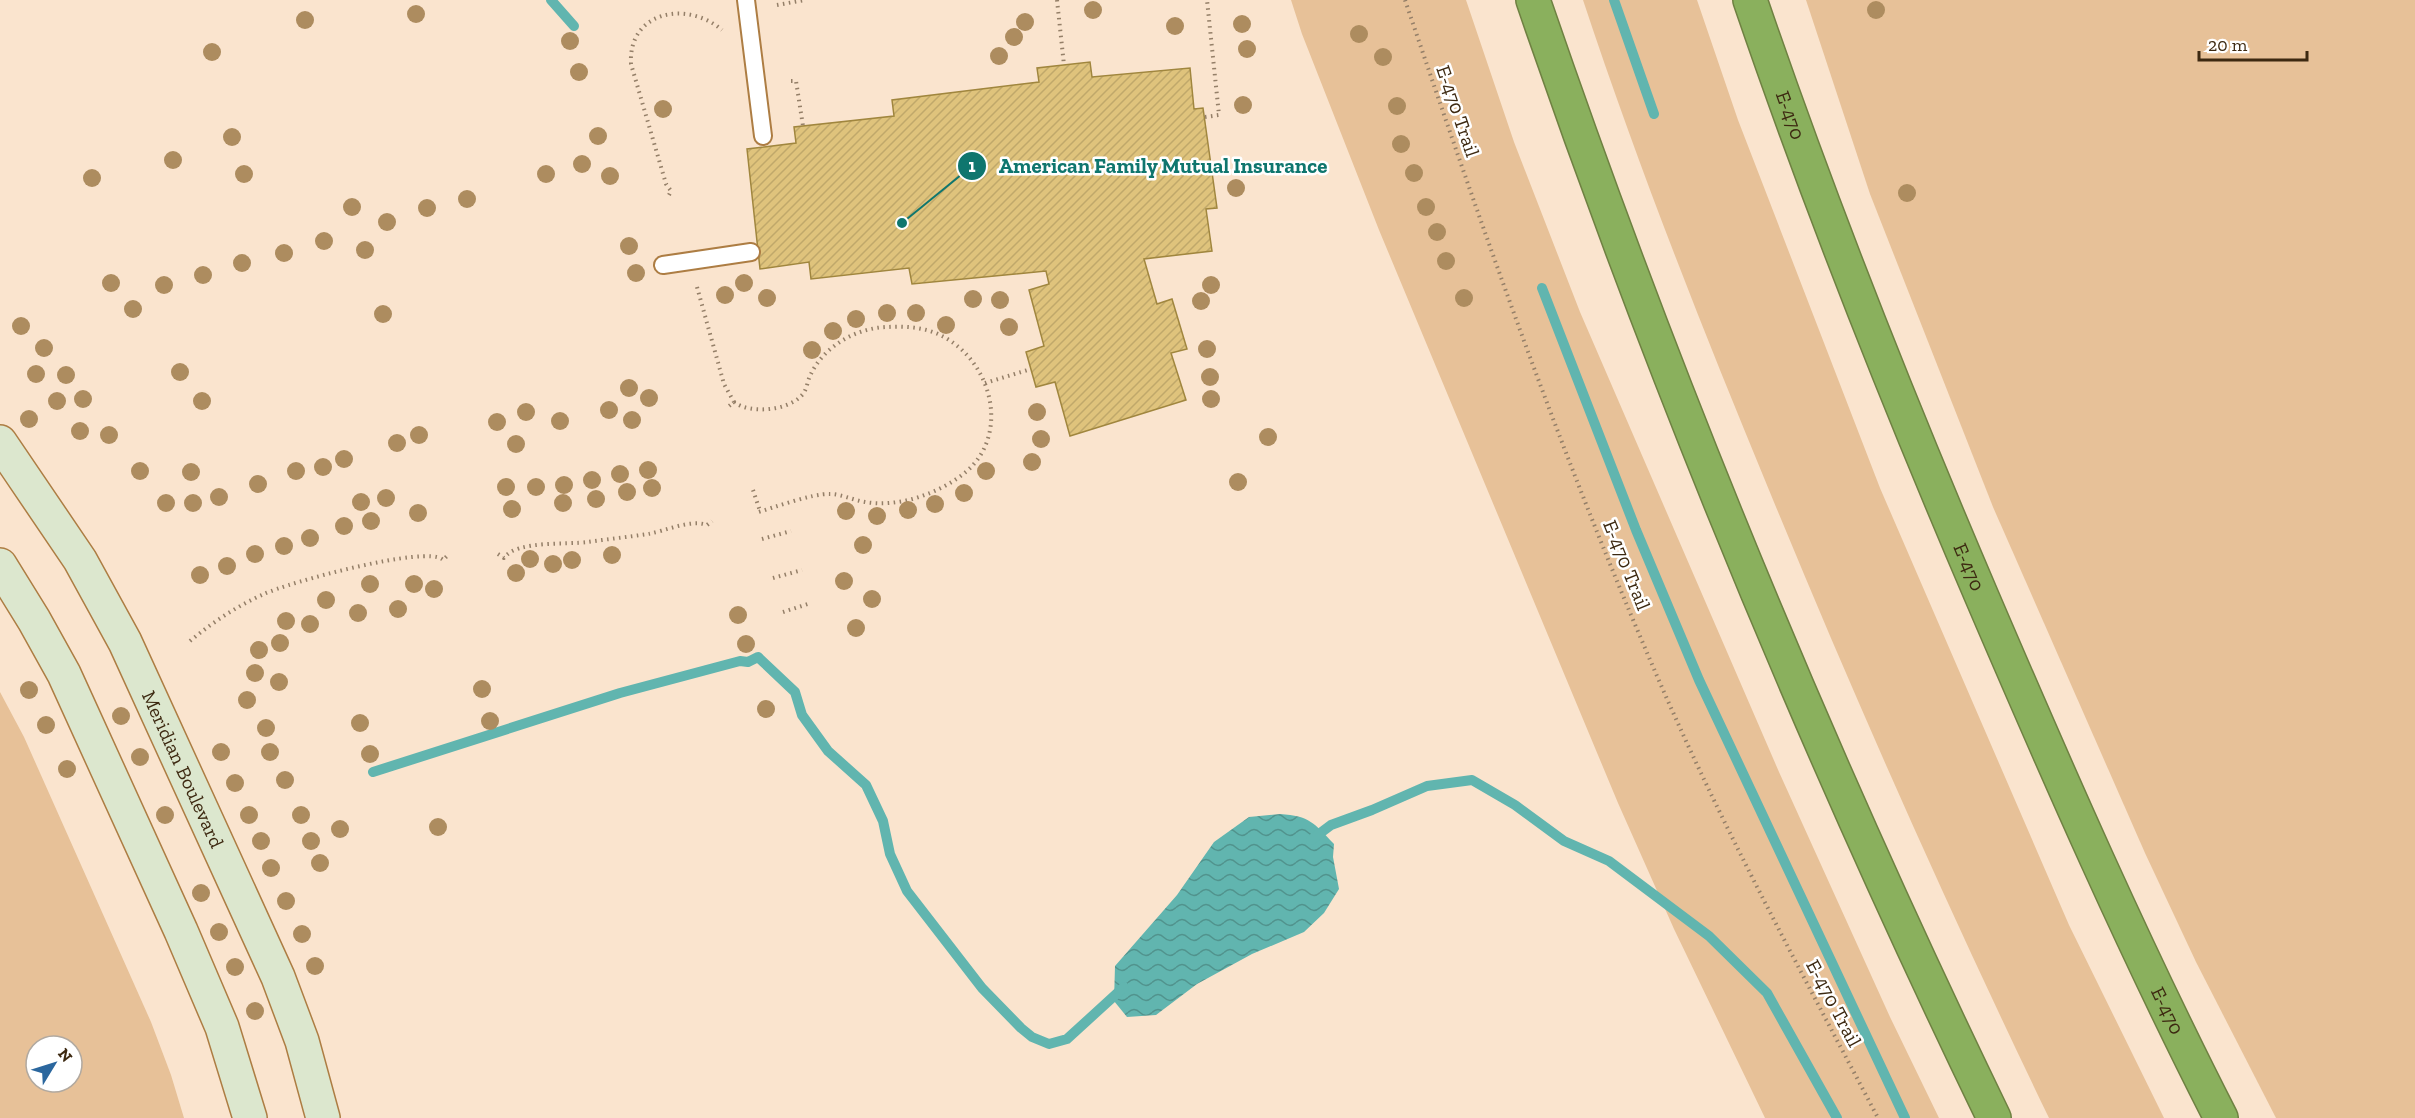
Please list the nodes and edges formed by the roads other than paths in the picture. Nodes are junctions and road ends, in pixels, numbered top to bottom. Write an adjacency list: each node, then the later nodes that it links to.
1 (746, 0): 4 (lane)
2 (1533, 0): 11 (highway)
3 (1750, 0): 12 (highway, E-470)
4 (763, 136)
5 (751, 252): 6 (lane)
6 (663, 265)
7 (0, 442): 10 (main road, Meridian Boulevard)
8 (0, 565): 9 (main road)
9 (250, 1118)
10 (323, 1118)
11 (1994, 1118)
12 (2221, 1118)

